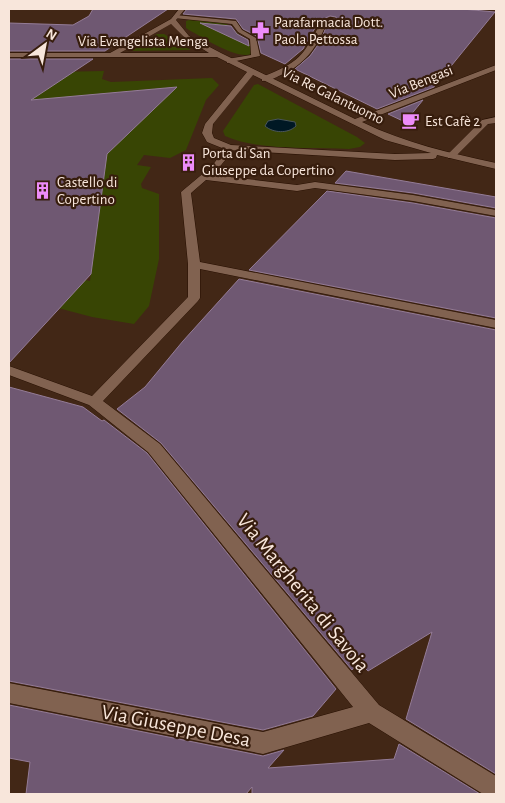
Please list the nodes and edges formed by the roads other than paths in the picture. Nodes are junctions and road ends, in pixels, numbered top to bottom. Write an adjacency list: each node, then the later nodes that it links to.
1 (182, 9): 2 (street)
2 (175, 18): 5 (street); 6 (street, Via Re Galantuomo); 7 (street)
3 (333, 18): 10 (street)
4 (9, 55): 5 (street, Via Evangelista Menga)
5 (112, 55): 6 (street, Via Evangelista Menga)
6 (218, 55): 7 (street, Via Re Galantuomo)
7 (230, 61): 9 (street, Via Re Galantuomo)
8 (496, 67): 12 (street, Via Bengasi)
9 (251, 72): 10 (street, Via Re Galantuomo); 14 (street)
10 (265, 79): 12 (street, Via Re Galantuomo)
11 (496, 120): 15 (street)
12 (356, 122): 13 (street, Via Re Galantuomo)
13 (402, 142): 15 (street, Via Re Galantuomo); 16 (street)
14 (230, 148): 16 (street); 18 (street)
15 (451, 156): 16 (street); 17 (street, Via Re Galantuomo)
16 (395, 158)
17 (496, 166)
18 (204, 178): 19 (street); 20 (street)
19 (496, 213)
20 (194, 264): 21 (street); 23 (street)
21 (496, 324)
22 (9, 371): 23 (street, Via Margherita di Savoia)
23 (94, 402): 25 (street, Via Margherita di Savoia)
24 (9, 693): 25 (street, Via Giuseppe Desa)
25 (371, 712): 26 (street, Via Margherita di Savoia)
26 (496, 789)

